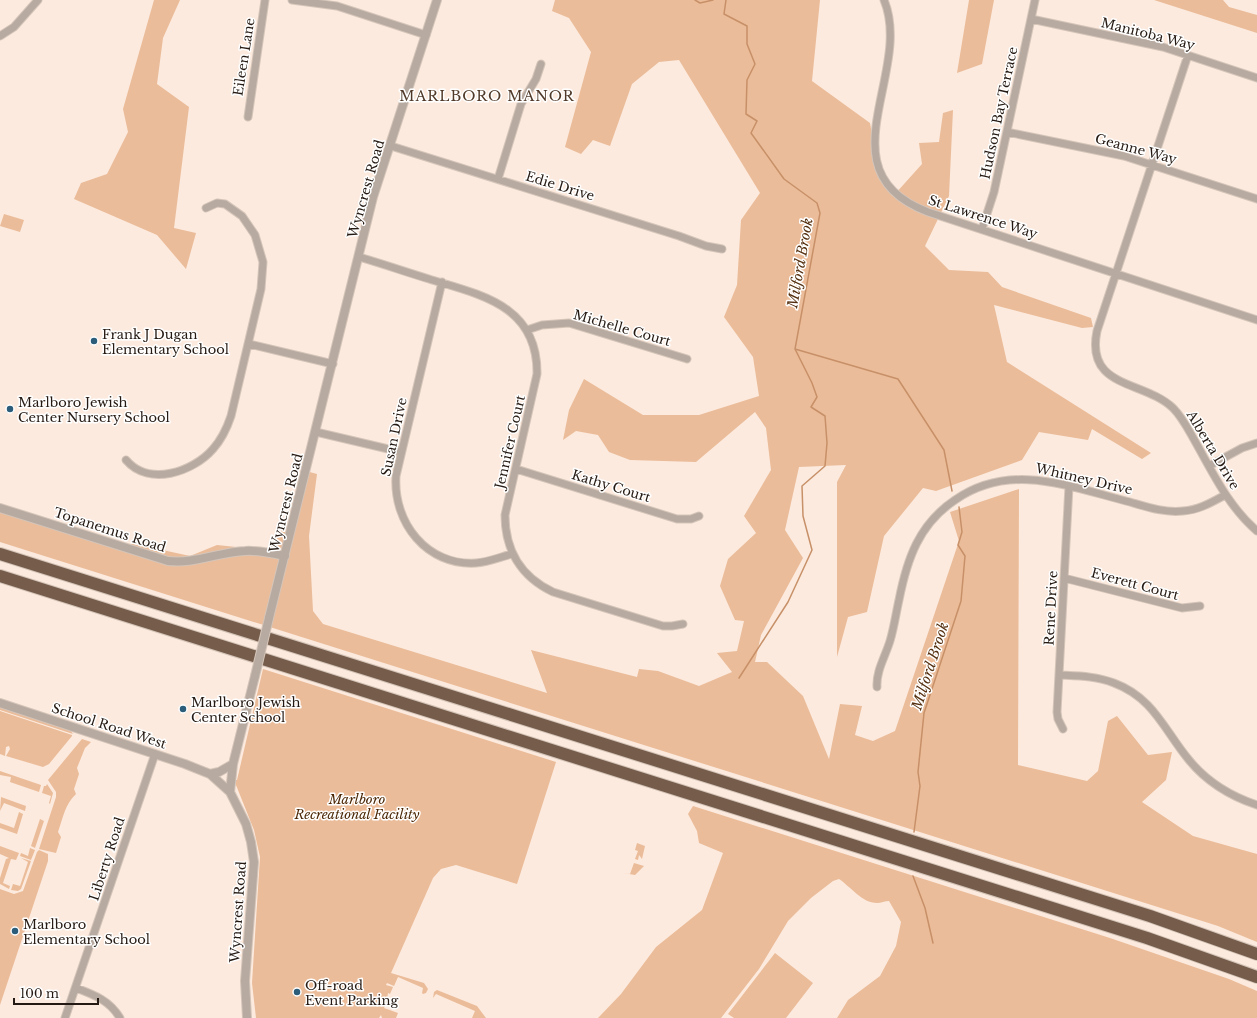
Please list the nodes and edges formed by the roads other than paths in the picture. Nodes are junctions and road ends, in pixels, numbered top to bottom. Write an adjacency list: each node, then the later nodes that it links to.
1 (38, 0): 9 (street)
2 (266, 0): 13 (street, Eileen Lane)
3 (292, 0): 8 (street)
4 (437, 0): 8 (street, Wyncrest Road)
5 (884, 0): 20 (street, St Lawrence Way)
6 (1035, 0): 7 (street, Hudson Bay Terrace)
7 (1031, 19): 10 (street, Manitoba Way); 14 (street, Hudson Bay Terrace)
8 (426, 35): 15 (street, Wyncrest Road)
9 (0, 36)
10 (1188, 55): 12 (street, Manitoba Way); 16 (street, Alberta Drive)
11 (541, 64): 17 (street)
12 (1257, 78)
13 (248, 117)
14 (1007, 132): 16 (street, Geanne Way); 20 (street, Hudson Bay Terrace)
15 (391, 146): 17 (street, Edie Drive); 22 (street, Wyncrest Road)
16 (1152, 164): 18 (street, Geanne Way); 23 (street, Alberta Drive)
17 (498, 179): 21 (street, Edie Drive)
18 (1257, 199)
19 (206, 208): 27 (street)
20 (982, 230): 23 (street, St Lawrence Way)
21 (722, 249)
22 (359, 258): 24 (street, Jennifer Court); 29 (street, Wyncrest Road)
23 (1116, 274): 25 (street, St Lawrence Way); 34 (street, Alberta Drive)
24 (442, 282): 26 (street, Jennifer Court); 32 (street, Susan Drive)
25 (1257, 320)
26 (527, 330): 28 (street, Michelle Court); 35 (street, Jennifer Court)
27 (249, 344): 29 (street); 33 (street)
28 (686, 359)
29 (333, 364): 30 (street, Wyncrest Road)
30 (316, 432): 32 (street); 43 (street, Wyncrest Road)
31 (1257, 443): 34 (street)
32 (401, 452): 42 (street, Susan Drive)
33 (126, 460)
34 (1209, 466): 37 (street, Alberta Drive)
35 (516, 469): 39 (street, Kathy Court); 42 (street, Jennifer Court)
36 (1069, 486): 37 (street, Whitney Drive); 45 (street, Rene Drive); 49 (street, Whitney Drive)
37 (1225, 495): 40 (street, Alberta Drive)
38 (0, 508): 43 (street, Topanemus Road)
39 (699, 516)
40 (1257, 531)
41 (0, 554): 57 (highway)
42 (512, 554): 47 (street, Jennifer Court)
43 (285, 556): 53 (street, Wyncrest Road, bridge)
44 (0, 576): 58 (highway)
45 (1064, 578): 46 (street, Everett Court); 48 (street, Rene Drive)
46 (1200, 606)
47 (683, 624)
48 (1059, 675): 51 (street, Rene Drive); 56 (street)
49 (877, 687)
50 (0, 703): 52 (street, School Road West)
51 (1063, 729)
52 (155, 754): 54 (street, School Road West); 59 (street, Liberty Road)
53 (233, 764): 54 (street); 55 (street, Wyncrest Road)
54 (210, 774): 55 (street, School Road West)
55 (230, 792): 62 (street, Wyncrest Road)
56 (1257, 805)
57 (1257, 954)
58 (1257, 977)
59 (76, 988): 60 (street, Liberty Road); 61 (street)
60 (65, 1018)
61 (120, 1018)
62 (247, 1018)

